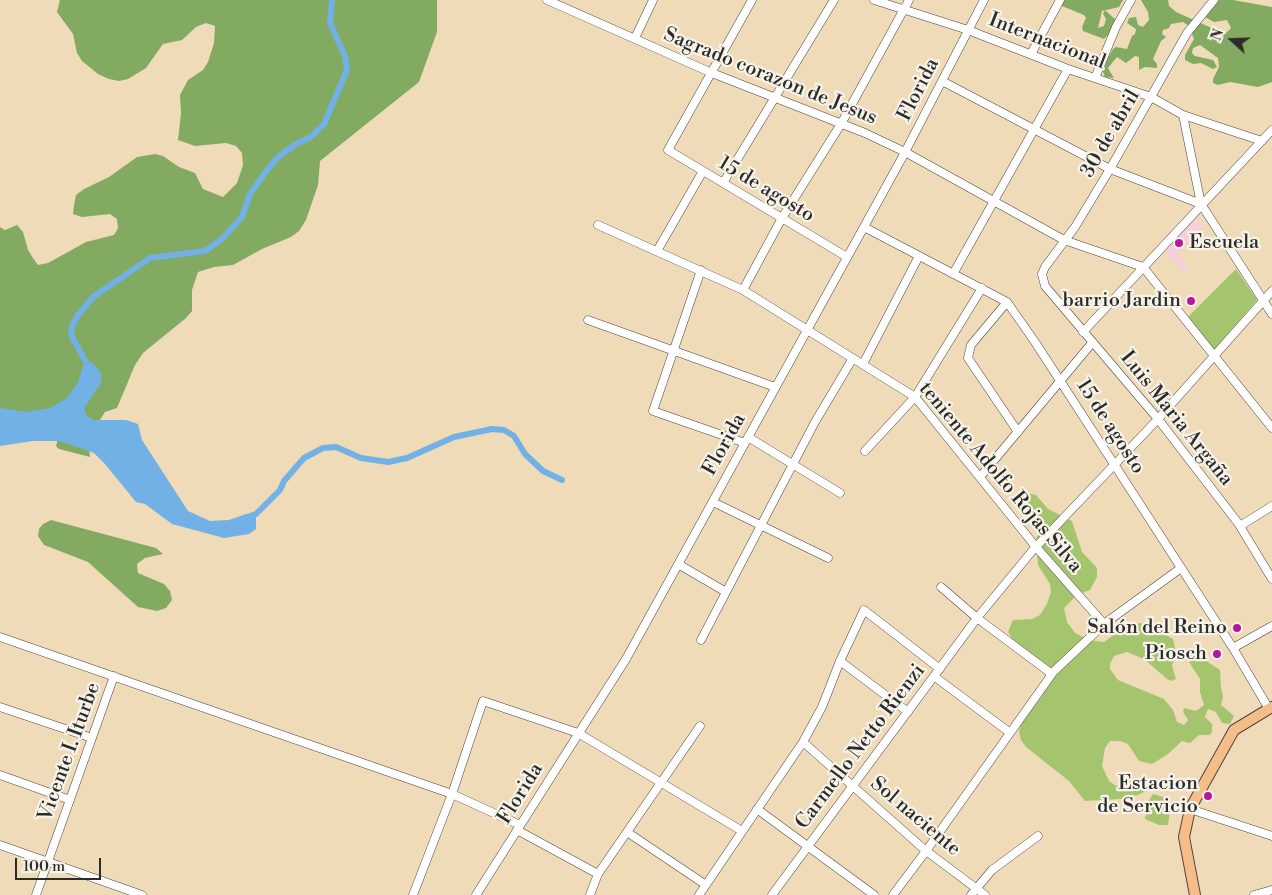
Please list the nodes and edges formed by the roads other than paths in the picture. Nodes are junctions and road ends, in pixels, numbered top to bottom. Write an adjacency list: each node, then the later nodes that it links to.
1 (547, 0): 13 (street, Sagrado corazon de Jesus)
2 (653, 0): 13 (street)
3 (752, 0): 16 (street)
4 (834, 0): 20 (street)
5 (874, 0): 11 (street, Internacional)
6 (910, 0): 11 (street)
7 (984, 0): 12 (street, Florida)
8 (1060, 0): 14 (street)
9 (1131, 0): 17 (street)
10 (1214, 0): 19 (street, 30 de abril)
11 (905, 10): 12 (street, Internacional); 22 (street)
12 (968, 30): 14 (street, Internacional); 18 (street, Florida)
13 (635, 38): 16 (street, Sagrado corazon de Jesus)
14 (1031, 54): 15 (street, Internacional)
15 (1068, 69): 17 (street, Internacional); 23 (street)
16 (712, 73): 20 (street, Sagrado corazon de Jesus); 28 (street, 15 de agosto)
17 (1095, 78): 19 (street, Internacional)
18 (942, 81): 23 (street); 26 (street, Florida)
19 (1151, 97): 21 (street, Internacional); 27 (street, 30 de abril)
20 (775, 99): 22 (street, Sagrado corazon de Jesus); 29 (street)
21 (1184, 115): 25 (street, Internacional); 31 (street)
22 (841, 124): 26 (street, Sagrado corazon de Jesus); 32 (street)
23 (1034, 129): 27 (street); 30 (street)
24 (1272, 130): 25 (street)
25 (1262, 141): 31 (street)
26 (905, 152): 30 (street, Sagrado corazon de Jesus); 34 (street, Florida)
27 (1110, 169): 31 (street); 35 (street, 30 de abril)
28 (703, 172): 29 (street, 15 de agosto); 36 (street)
29 (723, 183): 32 (street, 15 de agosto)
30 (994, 200): 35 (street, Sagrado corazon de Jesus); 41 (street)
31 (1201, 204): 39 (street); 46 (street)
32 (782, 218): 38 (street, 15 de agosto); 44 (street)
33 (598, 225): 36 (street, teniente Adolfo Rojas Silva)
34 (864, 227): 37 (street, 15 de agosto); 38 (street, Florida)
35 (1064, 240): 39 (street, Sagrado corazon de Jesus); 42 (street, 30 de abril)
36 (656, 251): 40 (street, teniente Adolfo Rojas Silva)
37 (919, 256): 41 (street, 15 de agosto); 56 (street)
38 (847, 257): 50 (street, Florida)
39 (1144, 267): 51 (street); 54 (street)
40 (701, 270): 44 (street, teniente Adolfo Rojas Silva); 53 (street)
41 (953, 274): 43 (street, 15 de agosto)
42 (1045, 286): 51 (street, Luis Maria Argaña)
43 (982, 288): 47 (street, 15 de agosto); 59 (street)
44 (743, 290): 50 (street, teniente Adolfo Rojas Silva)
45 (1272, 291): 46 (street, Carmello Netto Rienzi)
46 (1263, 301): 48 (street); 54 (street, Carmello Netto Rienzi)
47 (1007, 302): 57 (street, 15 de agosto); 62 (street)
48 (1272, 314)
49 (588, 320): 53 (street)
50 (806, 331): 55 (street, teniente Adolfo Rojas Silva); 58 (street, Florida)
51 (1083, 332): 52 (street, Luis Maria Argaña)
52 (1092, 343): 57 (street); 60 (street, Luis Maria Argaña)
53 (675, 350): 58 (street); 63 (street)
54 (1216, 355): 60 (street, Carmello Netto Rienzi); 61 (street)
55 (853, 358): 56 (street, teniente Adolfo Rojas Silva); 65 (street)
56 (863, 364): 59 (street, teniente Adolfo Rojas Silva)
57 (1060, 381): 62 (street); 66 (street, 15 de agosto)
58 (775, 388): 63 (street, Florida)
59 (915, 397): 64 (street); 67 (street, teniente Adolfo Rojas Silva)
60 (1158, 419): 66 (street, Carmello Netto Rienzi); 72 (street, Luis Maria Argaña)
61 (1272, 428)
62 (1018, 432): 67 (street)
63 (746, 440): 65 (street); 69 (street, Florida)
64 (865, 451)
65 (793, 465): 68 (street); 71 (street)
66 (1115, 465): 73 (street, Carmello Netto Rienzi); 76 (street, 15 de agosto)
67 (980, 477): 73 (street, teniente Adolfo Rojas Silva)
68 (840, 493)
69 (713, 502): 71 (street); 75 (street, Florida)
70 (1272, 506): 72 (street)
71 (762, 526): 74 (street); 79 (street)
72 (1240, 526): 77 (street, Luis Maria Argaña)
73 (1036, 547): 80 (street, Carmello Netto Rienzi); 81 (street, teniente Adolfo Rojas Silva)
74 (828, 558)
75 (678, 564): 79 (street); 96 (street, Florida)
76 (1181, 568): 81 (street); 85 (street, 15 de agosto)
77 (1272, 578)
78 (941, 586): 80 (street)
79 (726, 592): 84 (street)
80 (977, 618): 87 (street, Carmello Netto Rienzi); 88 (street)
81 (1104, 624): 88 (street)
82 (1272, 626): 85 (street)
83 (0, 637): 89 (street)
84 (701, 640)
85 (1233, 648): 92 (street, 15 de agosto)
86 (840, 661): 87 (street); 93 (street); 98 (street)
87 (940, 669): 90 (street, Carmello Netto Rienzi)
88 (1050, 675): 95 (street)
89 (114, 676): 97 (street, Vicente I. Iturbe); 102 (street)
90 (935, 677): 93 (street, Carmello Netto Rienzi); 95 (street)
91 (0, 707): 97 (street)
92 (1270, 708): 105 (main road)
93 (908, 712): 101 (street, Carmello Netto Rienzi)
94 (700, 726): 100 (street)
95 (1009, 732): 113 (street)
96 (578, 733): 100 (street); 102 (street); 106 (street, Florida)
97 (92, 738): 103 (street, Vicente I. Iturbe)
98 (803, 742): 101 (street, Sol naciente); 104 (street)
99 (0, 775): 103 (street)
100 (662, 781): 107 (street); 108 (street)
101 (852, 786): 112 (street, Carmello Netto Rienzi); 113 (street, Sol naciente)
102 (452, 794): 106 (street); 122 (street)
103 (70, 800): 114 (street, Vicente I. Iturbe)
104 (757, 809): 107 (street); 112 (street)
105 (1190, 809): 110 (street); 130 (main road)
106 (519, 827): 115 (street); 123 (street, Florida)
107 (742, 831): 116 (street)
108 (627, 832): 115 (street); 116 (street)
109 (1038, 836): 118 (street)
110 (1272, 836)
111 (0, 845): 114 (street)
112 (807, 845): 126 (street, Carmello Netto Rienzi); 127 (street)
113 (926, 851): 118 (street, Sol naciente); 128 (street)
114 (48, 862): 119 (street); 120 (street, Vicente I. Iturbe)
115 (598, 874): 124 (street)
116 (706, 885): 125 (street)
117 (1272, 890): 131 (street)
118 (974, 892): 129 (street, Sol naciente)
119 (130, 893): 121 (street)
120 (36, 895)
121 (142, 895)
122 (413, 895)
123 (476, 895)
124 (590, 895)
125 (698, 895)
126 (772, 895)
127 (874, 895)
128 (892, 895)
129 (985, 895)
130 (1195, 895)
131 (1254, 895)

